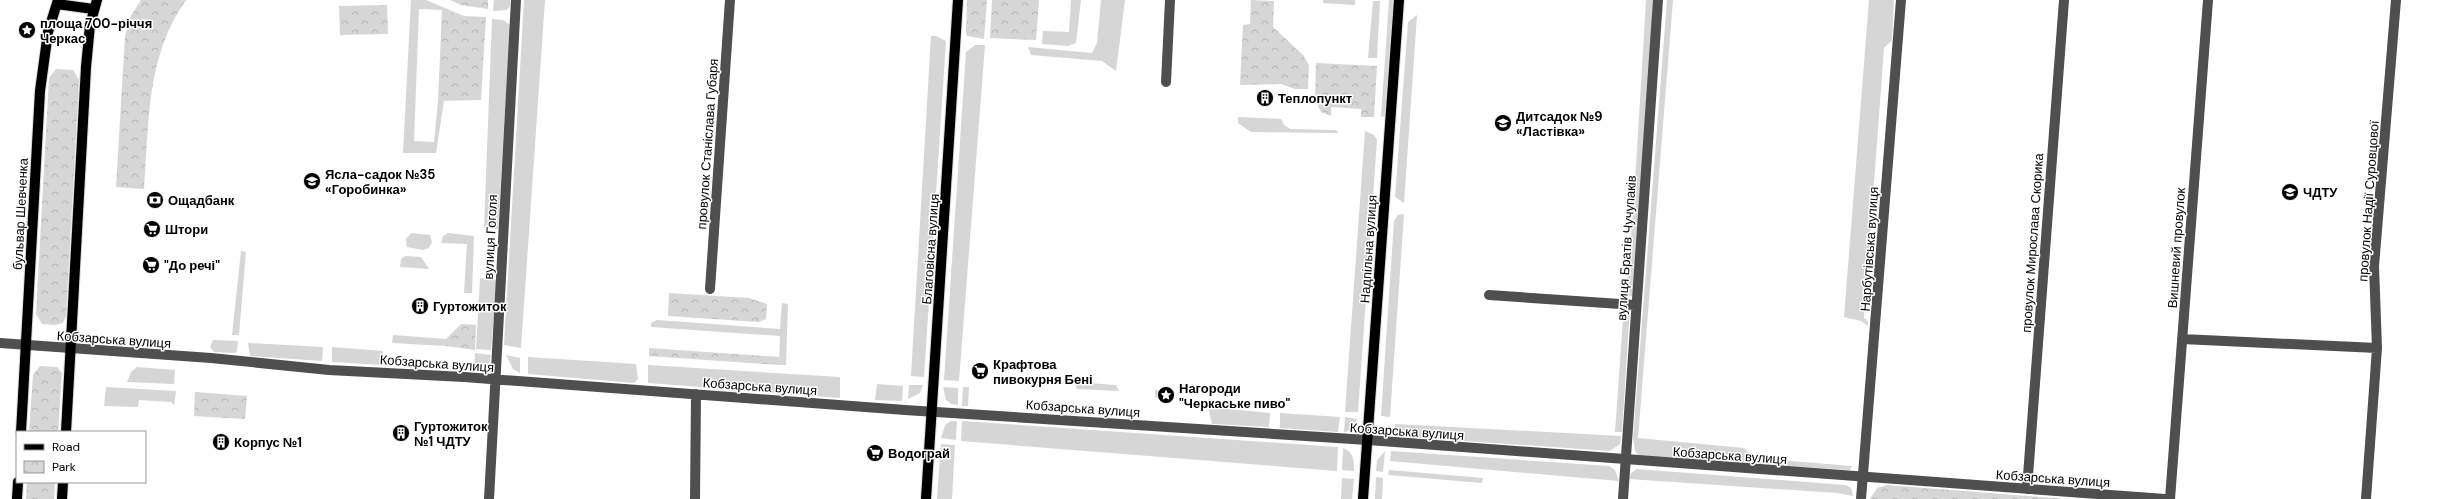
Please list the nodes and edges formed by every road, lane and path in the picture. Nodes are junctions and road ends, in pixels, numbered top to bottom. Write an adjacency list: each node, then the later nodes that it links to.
1 (516, 0): 22 (street, вулиця Гоголя)
2 (730, 0): 14 (street, провулок Станіслава Губаря)
3 (958, 0): 24 (main road, Благовісна вулиця)
4 (1170, 0): 13 (street)
5 (1399, 0): 27 (main road, Надпільна вулиця)
6 (1658, 0): 16 (street, вулиця Братів Чучупаків)
7 (1900, 0): 29 (street, Нарбутівська вулиця)
8 (2064, 0): 32 (street, провулок Мирослава Скорика)
9 (2208, 0): 17 (street, Вишневий провулок)
10 (2396, 0): 20 (street, провулок Надії Суровцової)
11 (58, 2): 12 (main road); 19 (main road, бульвар Шевченка)
12 (95, 5): 21 (main road)
13 (1166, 82)
14 (710, 289)
15 (1489, 295): 16 (street)
16 (1635, 305): 28 (street, вулиця Братів Чучупаків)
17 (2182, 339): 20 (street); 42 (street, Вишневий провулок)
18 (0, 343): 19 (street, Кобзарська вулиця)
19 (26, 345): 21 (street, Кобзарська вулиця); 25 (main road, бульвар Шевченка)
20 (2377, 348): 43 (street, провулок Надії Суровцової)
21 (72, 349): 22 (street, Кобзарська вулиця); 26 (main road)
22 (496, 380): 23 (street, Кобзарська вулиця); 35 (street, вулиця Гоголя)
23 (696, 394): 24 (street, Кобзарська вулиця); 36 (street)
24 (931, 411): 27 (street, Кобзарська вулиця); 37 (main road, Благовісна вулиця)
25 (21, 431)
26 (66, 431)
27 (1368, 440): 28 (street, Кобзарська вулиця); 38 (main road, Надпільна вулиця)
28 (1626, 461): 29 (street, Кобзарська вулиця); 39 (street, вулиця Братів Чучупаків)
29 (1862, 478): 32 (street, Кобзарська вулиця); 40 (street, Нарбутівська вулиця)
30 (18, 483): 33 (main road)
31 (63, 483): 34 (main road)
32 (2027, 489): 41 (street, Кобзарська вулиця)
33 (17, 499)
34 (62, 499)
35 (489, 499)
36 (695, 499)
37 (926, 499)
38 (1363, 499)
39 (1623, 499)
40 (1861, 499)
41 (2165, 499)
42 (2170, 499)
43 (2366, 499)

